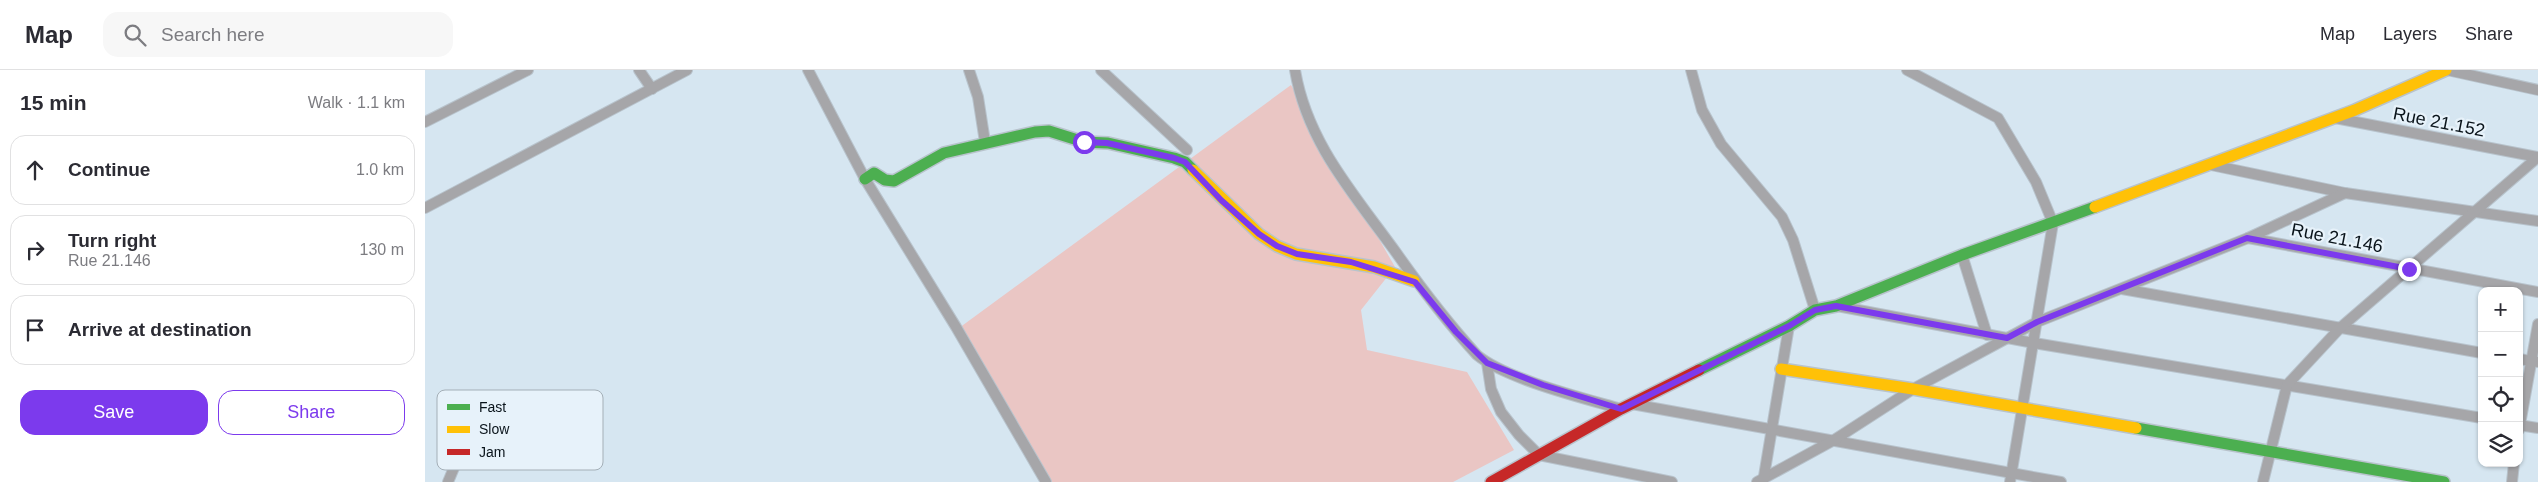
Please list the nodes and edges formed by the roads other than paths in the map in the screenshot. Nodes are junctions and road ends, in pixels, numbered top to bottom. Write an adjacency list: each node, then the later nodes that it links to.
1 (528, 70): 14 (street)
2 (639, 70): 11 (street)
3 (687, 70): 11 (street)
4 (807, 70): 19 (street)
5 (969, 70): 15 (street)
6 (1101, 70): 16 (street)
7 (1295, 70): 28 (street)
8 (1691, 70): 32 (street)
9 (1907, 70): 24 (street)
10 (2446, 70): 12 (street); 13 (street)
11 (652, 89): 21 (street)
12 (2538, 90)
13 (2334, 118): 17 (street, Rue 21.152); 18 (street)
14 (425, 122)
15 (985, 142): 19 (street); 28 (street)
16 (1187, 150)
17 (2538, 157): 22 (street)
18 (2211, 165): 20 (street); 24 (street)
19 (865, 179): 62 (street)
20 (2345, 194): 22 (street); 25 (street)
21 (425, 208)
22 (2475, 211): 23 (street); 27 (street)
23 (2538, 222)
24 (2053, 223): 26 (street); 33 (street)
25 (2247, 238): 27 (street, Rue 21.146); 29 (street)
26 (1962, 255): 31 (street); 37 (street)
27 (2409, 269): 30 (street, Rue 21.146); 36 (street)
28 (1415, 282): 42 (street)
29 (2121, 289): 33 (street); 36 (street)
30 (2538, 292)
31 (1836, 306): 32 (street); 37 (street)
32 (1815, 310): 35 (street)
33 (2037, 322): 38 (street); 39 (street)
34 (2538, 324): 41 (street)
35 (1789, 326): 43 (street); 46 (street)
36 (2340, 328): 40 (street); 44 (street)
37 (1987, 334): 38 (street)
38 (2007, 338): 39 (street); 45 (street)
39 (2034, 343): 44 (street); 48 (street)
40 (2478, 352)
41 (2535, 362): 50 (street)
42 (1487, 363): 47 (street); 56 (street)
43 (1781, 369): 45 (street); 53 (street)
44 (2287, 385): 49 (street); 55 (street)
45 (1913, 389): 48 (street); 54 (street)
46 (1632, 404): 47 (street); 53 (street)
47 (1621, 409): 56 (street)
48 (2023, 409): 55 (street); 59 (street)
49 (2478, 417)
50 (2520, 422)
51 (2523, 427): 52 (street)
52 (2538, 428)
53 (1771, 431): 54 (street); 60 (street)
54 (1834, 440): 59 (street); 60 (street)
55 (2268, 453): 66 (street); 67 (street)
56 (1539, 455): 63 (street); 64 (street)
57 (2513, 467): 68 (street)
58 (453, 470): 61 (street)
59 (2011, 478): 65 (street)
60 (1761, 481)
61 (448, 482)
62 (1046, 482)
63 (1491, 482)
64 (1673, 482)
65 (2061, 482)
66 (2263, 482)
67 (2445, 482)
68 (2511, 482)

